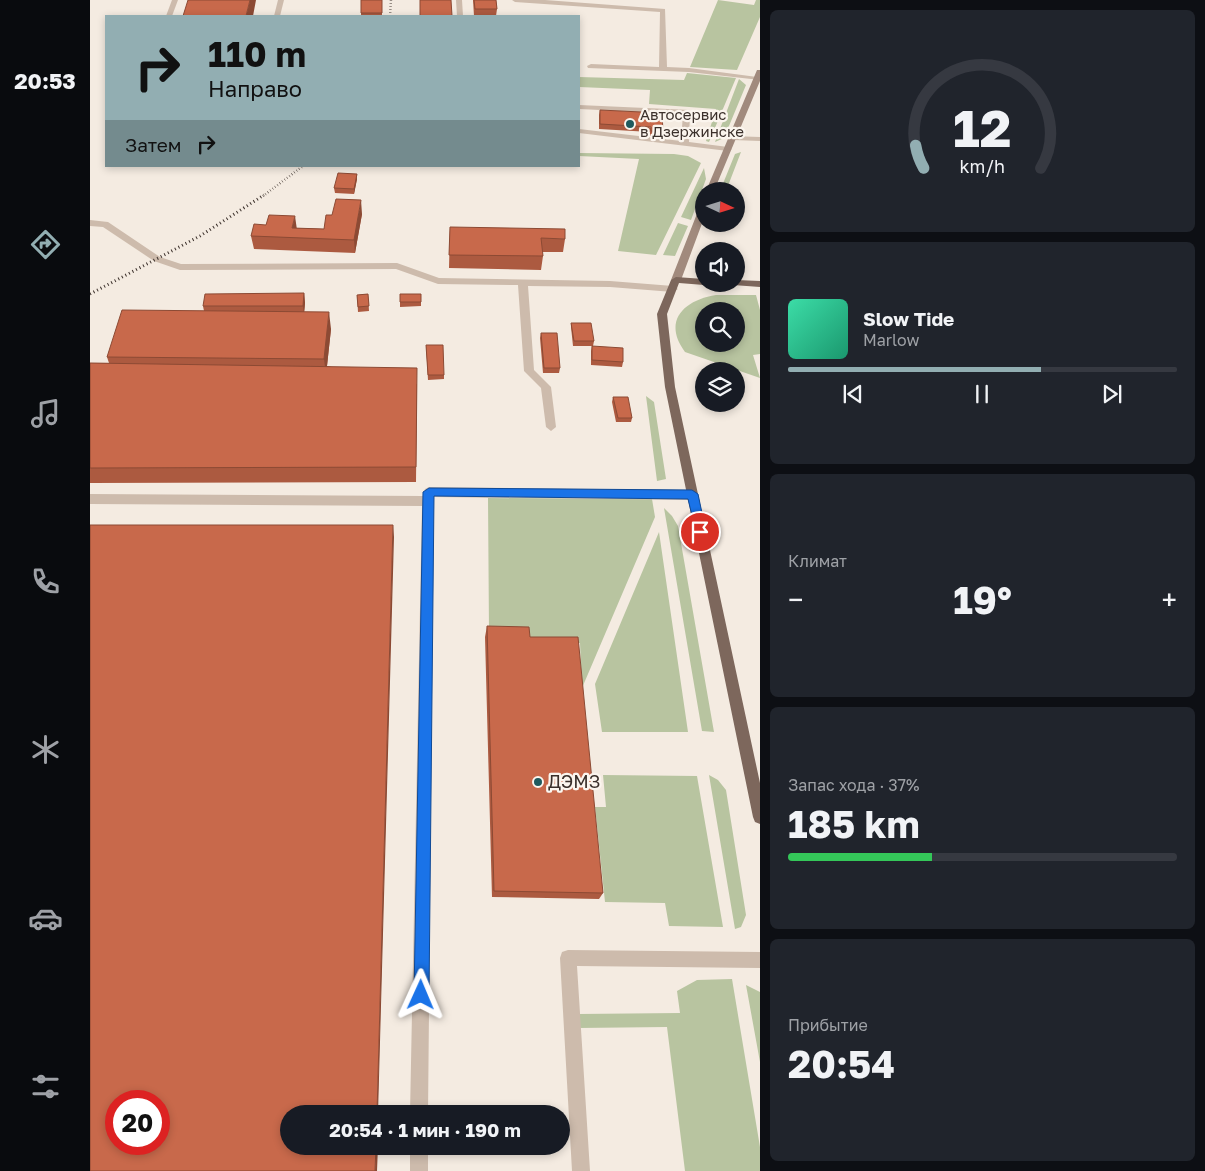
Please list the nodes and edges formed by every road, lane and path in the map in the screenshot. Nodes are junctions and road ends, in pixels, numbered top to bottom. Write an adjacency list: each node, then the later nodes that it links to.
1 (176, 0): 6 (street)
2 (280, 0): 7 (street)
3 (459, 0): 8 (street)
4 (515, 0): 5 (street)
5 (608, 3): 10 (street)
6 (169, 15)
7 (277, 15)
8 (460, 15)
9 (591, 66): 10 (street)
10 (663, 69): 11 (street)
11 (759, 75): 14 (main road)
12 (580, 107): 16 (street)
13 (580, 131): 16 (street)
14 (733, 138): 15 (street); 17 (main road)
15 (760, 139)
16 (685, 144): 17 (street)
17 (728, 149): 18 (main road)
18 (714, 182)
19 (90, 223): 21 (street)
20 (695, 230): 24 (main road)
21 (523, 282): 24 (street); 26 (street)
22 (695, 283): 24 (main road)
23 (745, 283): 25 (main road)
24 (675, 284): 27 (main road)
25 (760, 284)
26 (551, 427)
27 (692, 494): 29 (street); 30 (main road)
28 (90, 499): 29 (street)
29 (428, 501): 32 (street)
30 (760, 817)
31 (760, 960): 35 (street)
32 (420, 1105)
33 (419, 1155): 34 (street)
34 (419, 1171)
35 (581, 1171)

